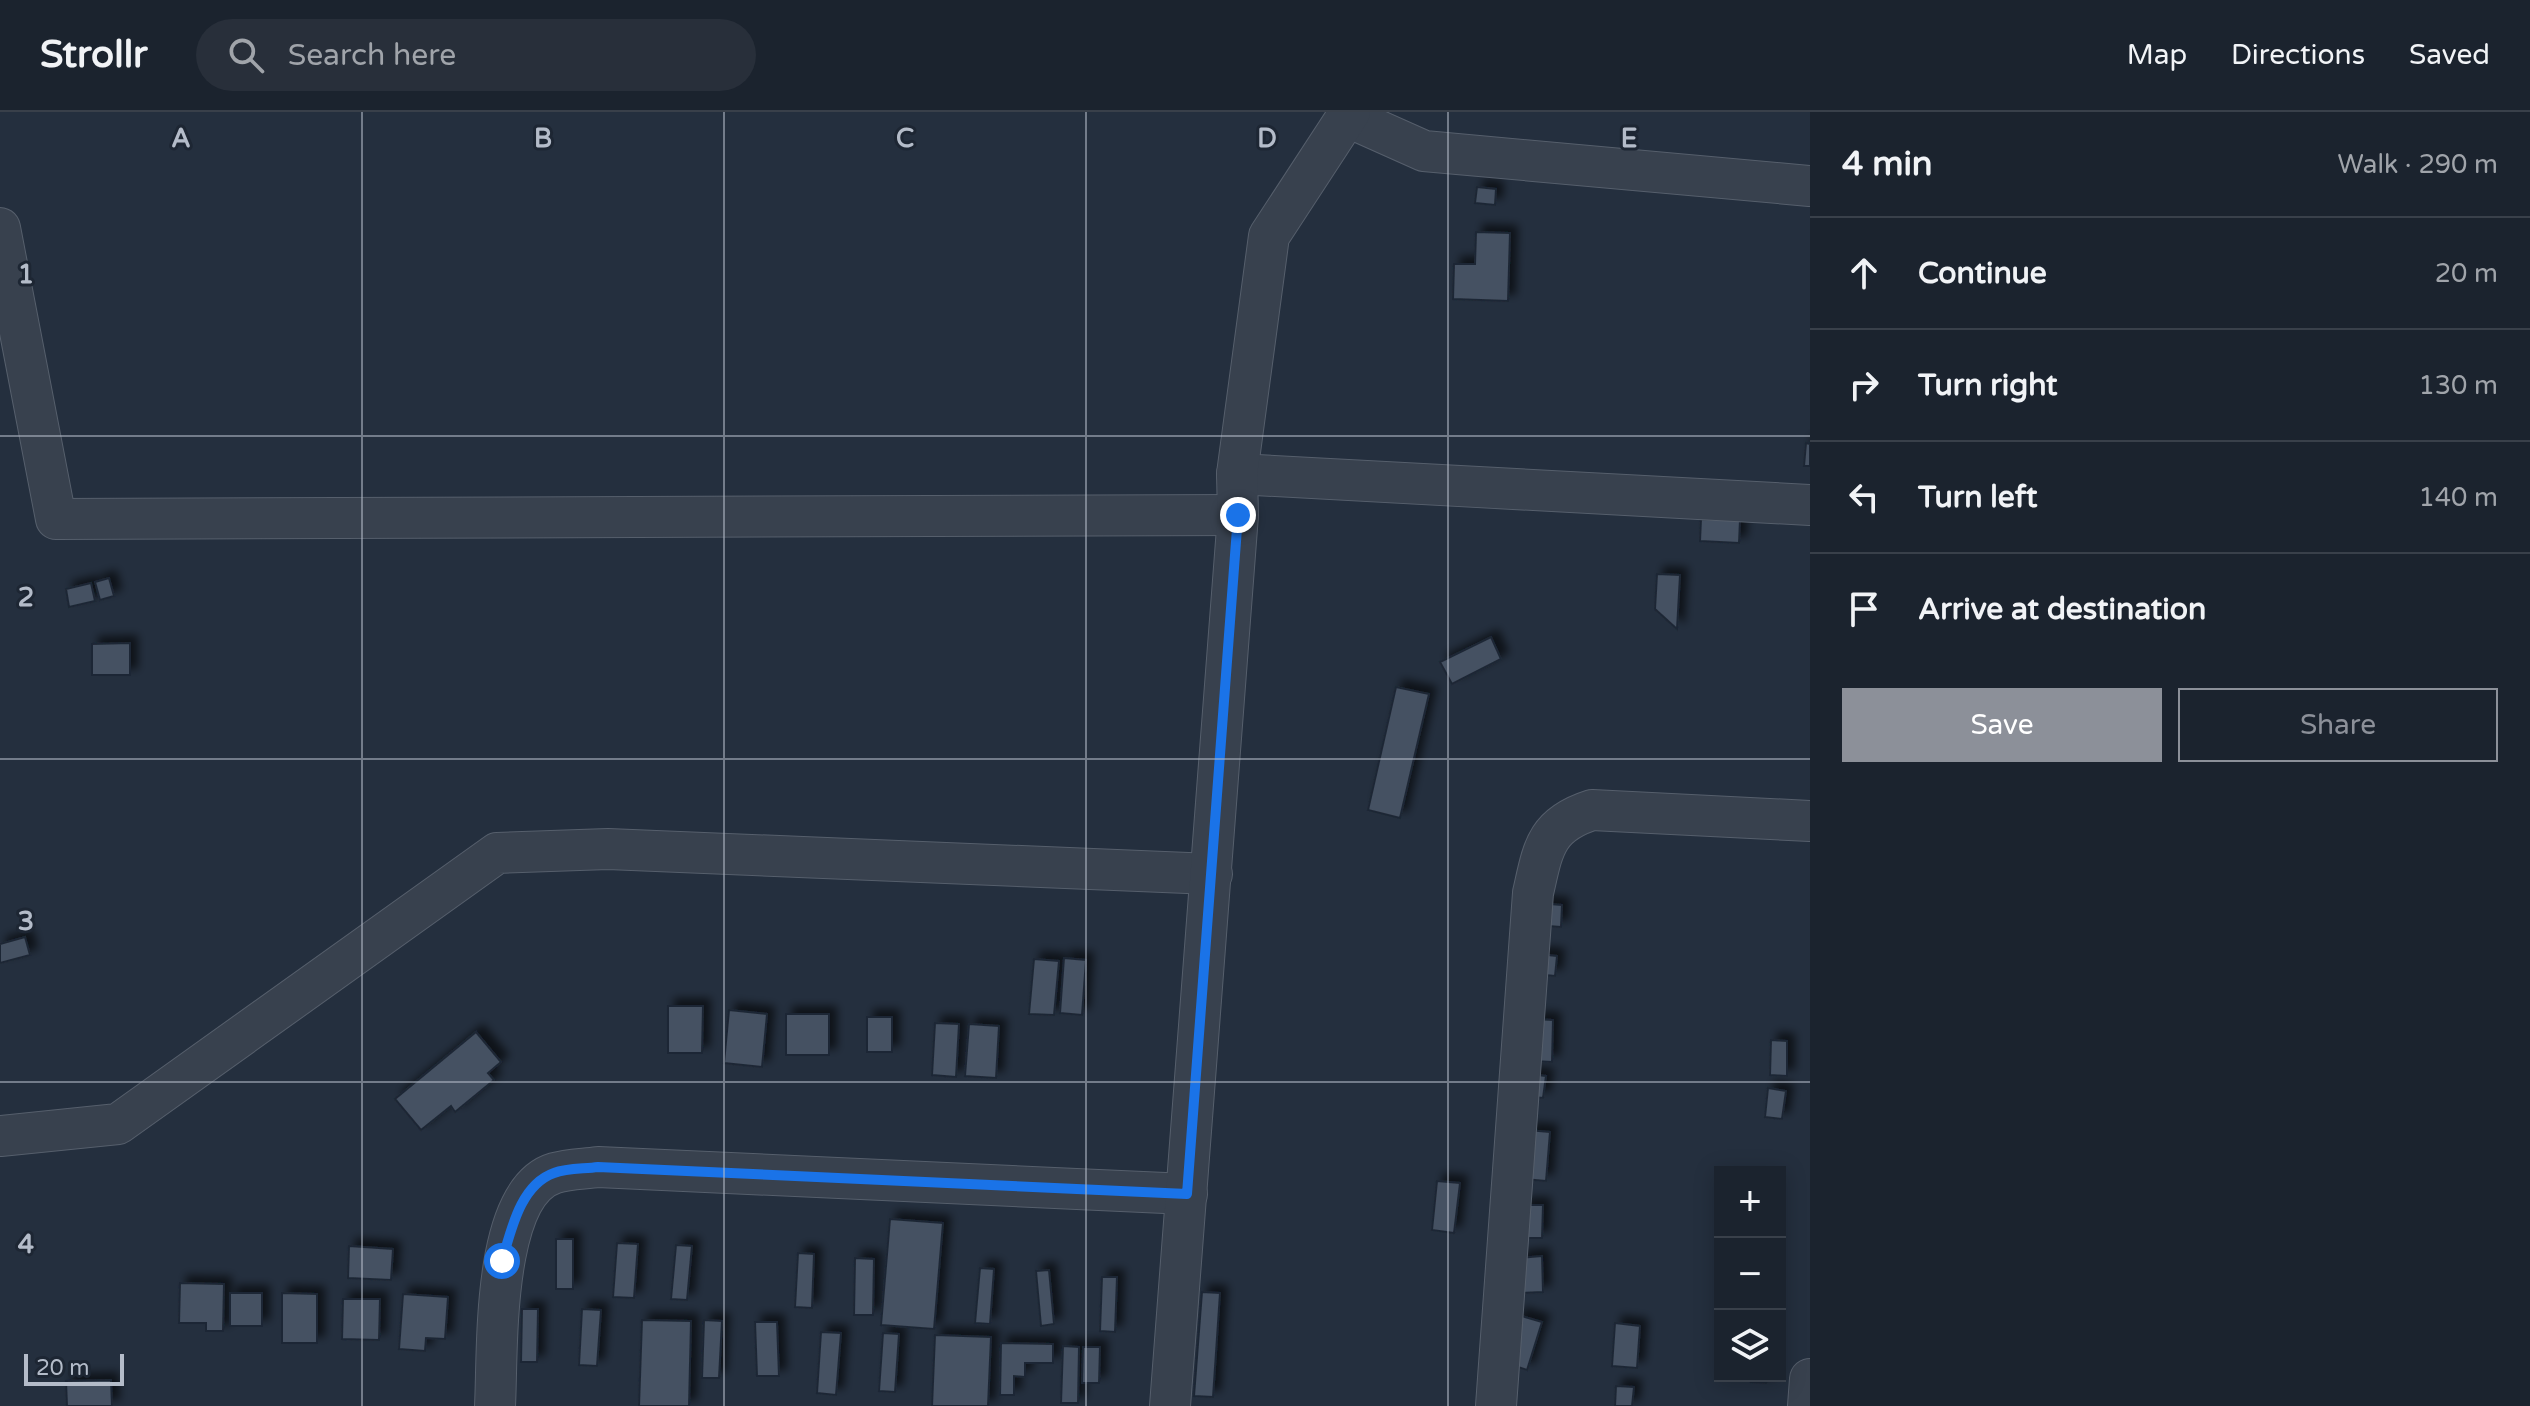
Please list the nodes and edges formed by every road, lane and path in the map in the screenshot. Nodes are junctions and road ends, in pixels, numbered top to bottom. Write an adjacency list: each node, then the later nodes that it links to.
1 (1349, 114): 2 (street); 4 (street)
2 (1810, 186)
3 (0, 228): 6 (street)
4 (1237, 474): 5 (street); 6 (street)
5 (1810, 505)
6 (1238, 515): 8 (street)
7 (1810, 821): 14 (street)
8 (1212, 874): 9 (street); 10 (street)
9 (0, 1136)
10 (1187, 1194): 12 (street); 13 (street)
11 (1810, 1379): 15 (street)
12 (495, 1406)
13 (1170, 1406)
14 (1496, 1406)
15 (1808, 1406)

